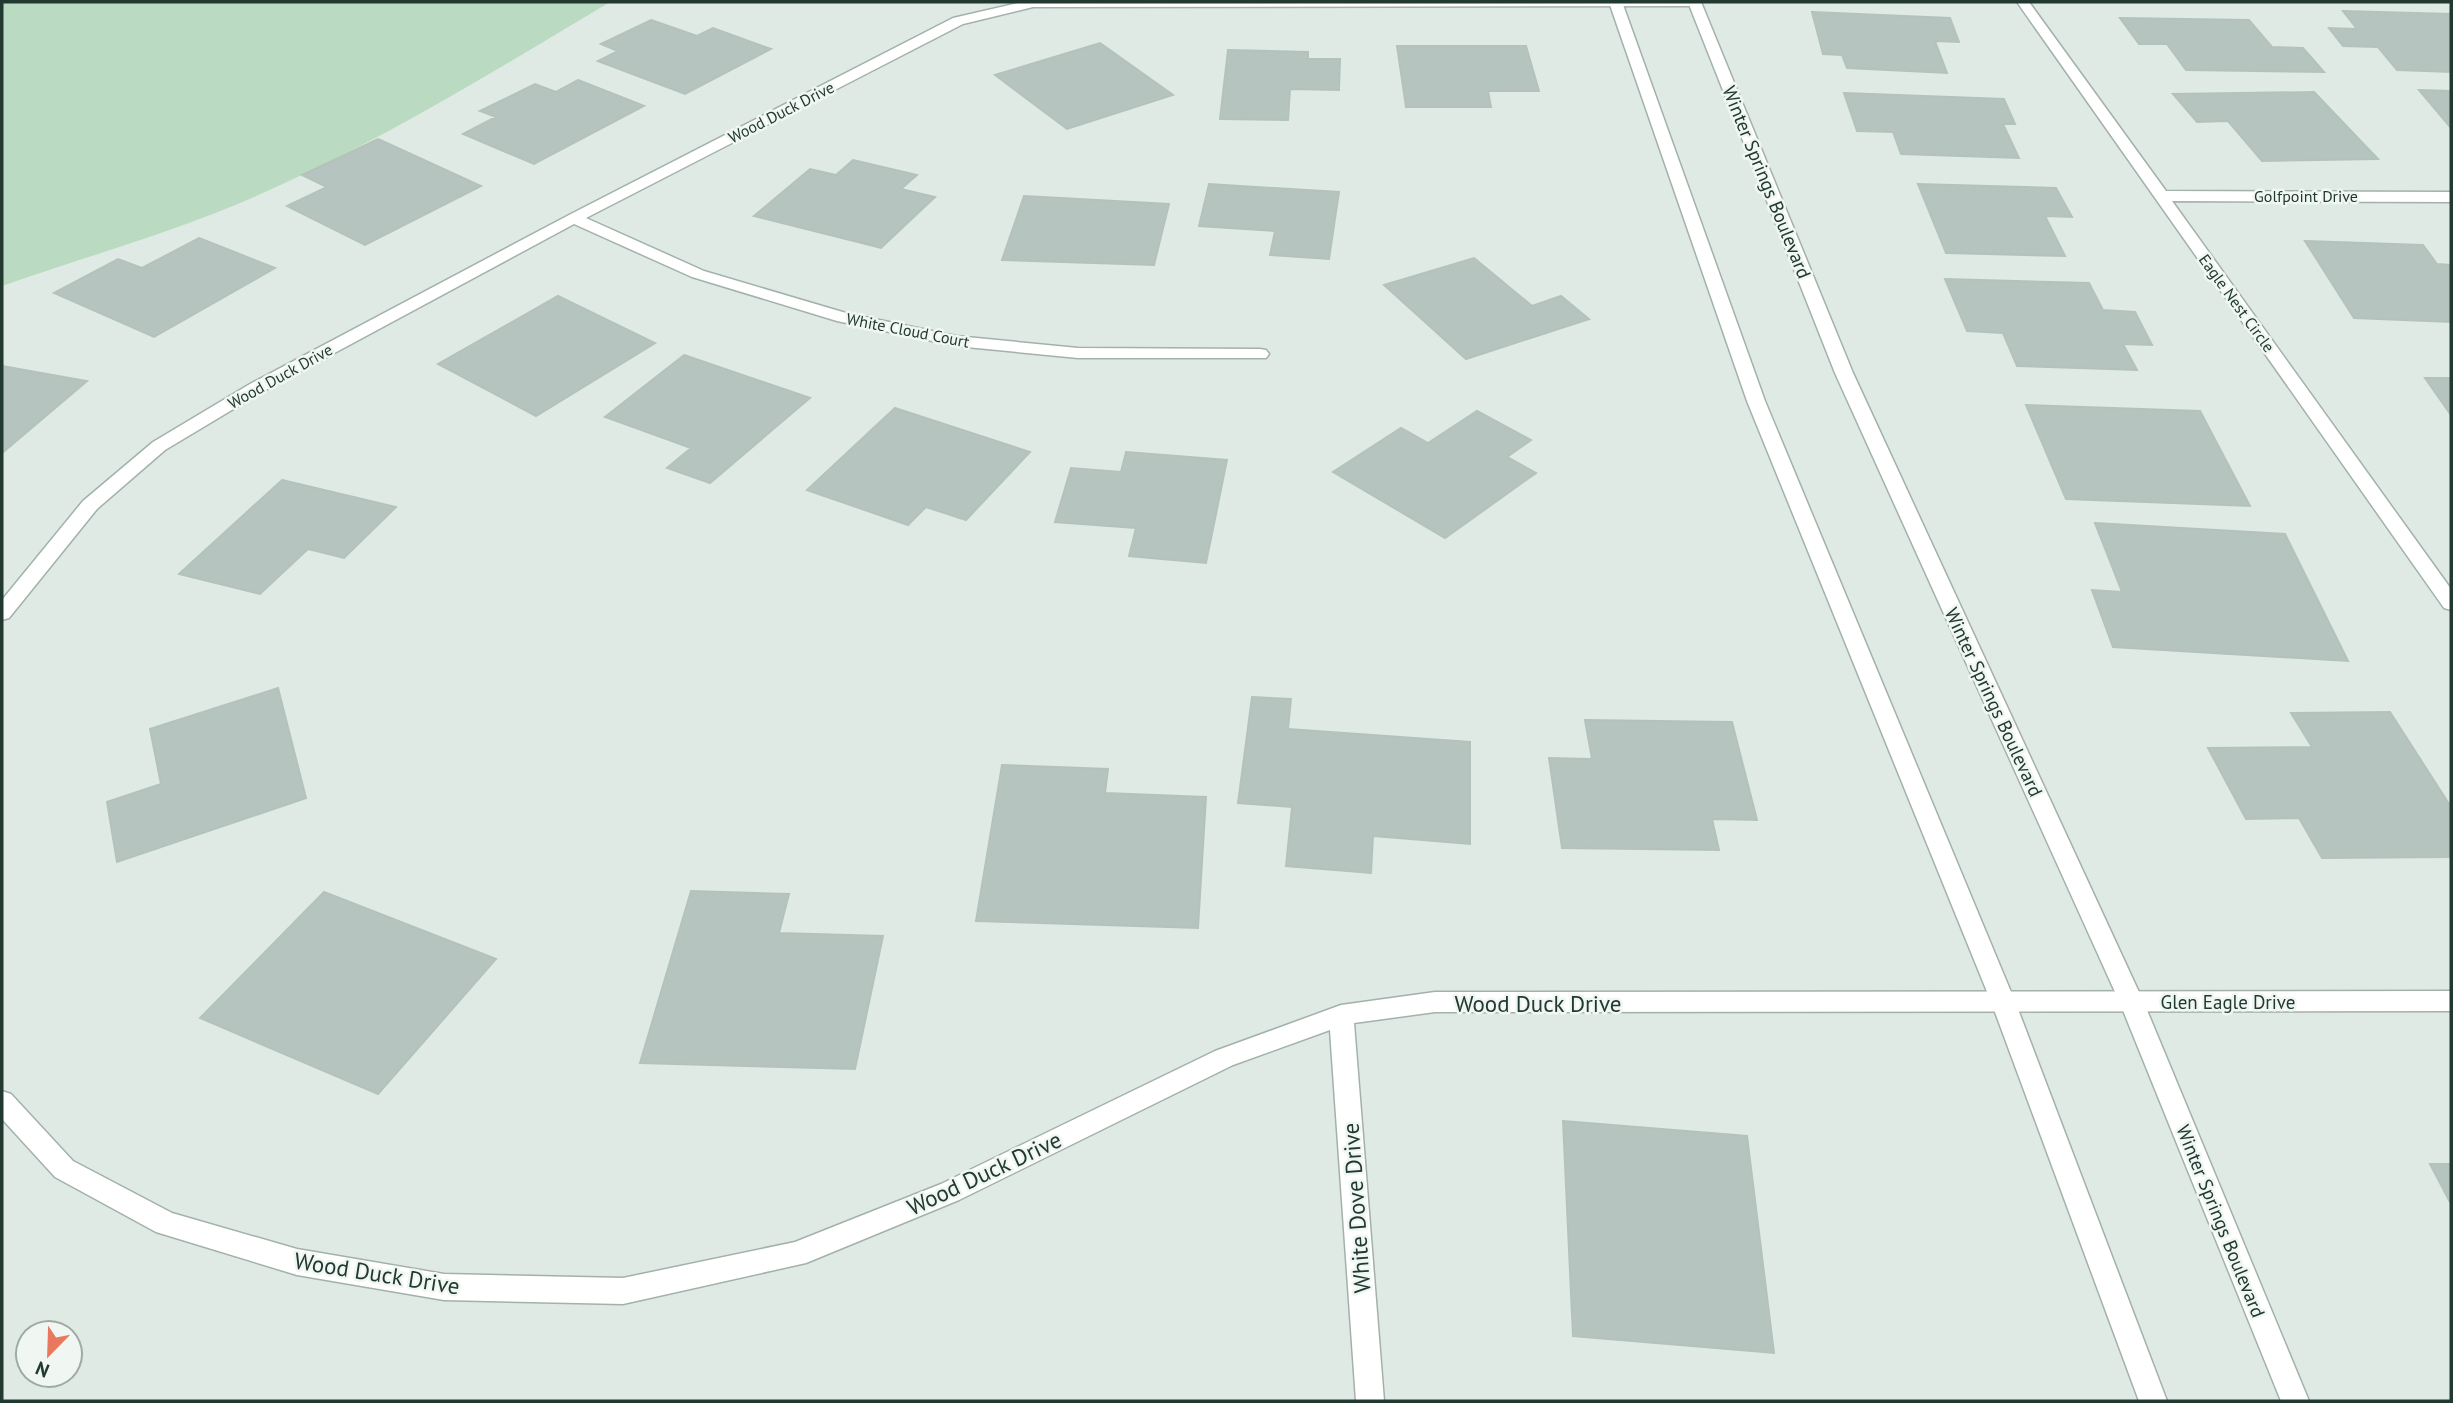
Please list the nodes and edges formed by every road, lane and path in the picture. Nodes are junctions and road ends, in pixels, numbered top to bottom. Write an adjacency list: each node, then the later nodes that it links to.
1 (1694, 2): 3 (street, Wood Duck Drive); 11 (street, Winter Springs Boulevard)
2 (2022, 2): 4 (street, Eagle Nest Circle)
3 (1615, 3): 6 (street, Wood Duck Drive); 12 (street)
4 (2161, 196): 5 (street, Golfpoint Drive); 8 (street, Eagle Nest Circle)
5 (2451, 197)
6 (574, 218): 7 (street, White Cloud Court); 9 (street, Wood Duck Drive)
7 (1259, 354)
8 (2451, 603)
9 (2, 613)
10 (2451, 1000): 11 (street, Glen Eagle Drive)
11 (2132, 1003): 12 (street, Glen Eagle Drive); 17 (street, Winter Springs Boulevard)
12 (2004, 1004): 13 (street, Wood Duck Drive); 16 (street)
13 (1341, 1015): 14 (street, Wood Duck Drive); 15 (street, White Dove Drive)
14 (2, 1102)
15 (1370, 1401)
16 (2153, 1401)
17 (2295, 1401)

